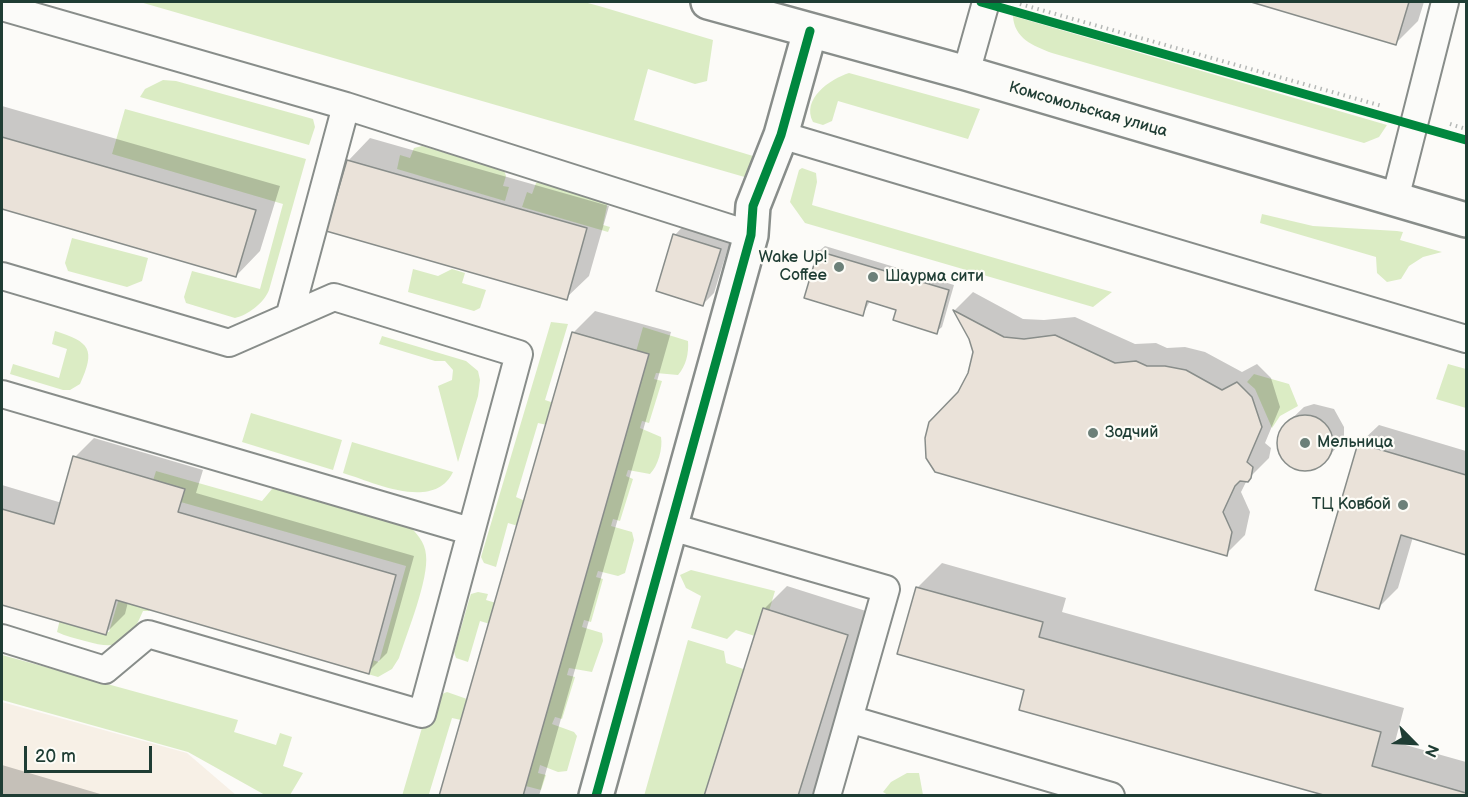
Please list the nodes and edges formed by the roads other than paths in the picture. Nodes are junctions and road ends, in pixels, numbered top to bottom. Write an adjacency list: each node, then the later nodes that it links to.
1 (708, 2): 5 (street, Комсомольская улица)
2 (986, 2): 6 (lane)
3 (1445, 2): 9 (lane)
4 (2, 7): 7 (lane)
5 (810, 30): 6 (street, Комсомольская улица); 8 (street)
6 (966, 73): 9 (street, Комсомольская улица)
7 (346, 106): 11 (lane); 13 (lane)
8 (781, 135): 11 (street); 14 (lane)
9 (1395, 199): 10 (street, Комсомольская улица)
10 (1467, 220)
11 (751, 235): 16 (street)
12 (2, 276): 13 (lane)
13 (290, 314): 17 (lane)
14 (1467, 339)
15 (2, 394): 17 (lane)
16 (668, 526): 19 (lane); 20 (street)
17 (470, 531): 18 (lane)
18 (2, 638)
19 (849, 719): 21 (lane); 22 (lane)
20 (596, 795)
21 (827, 795)
22 (1111, 795)

